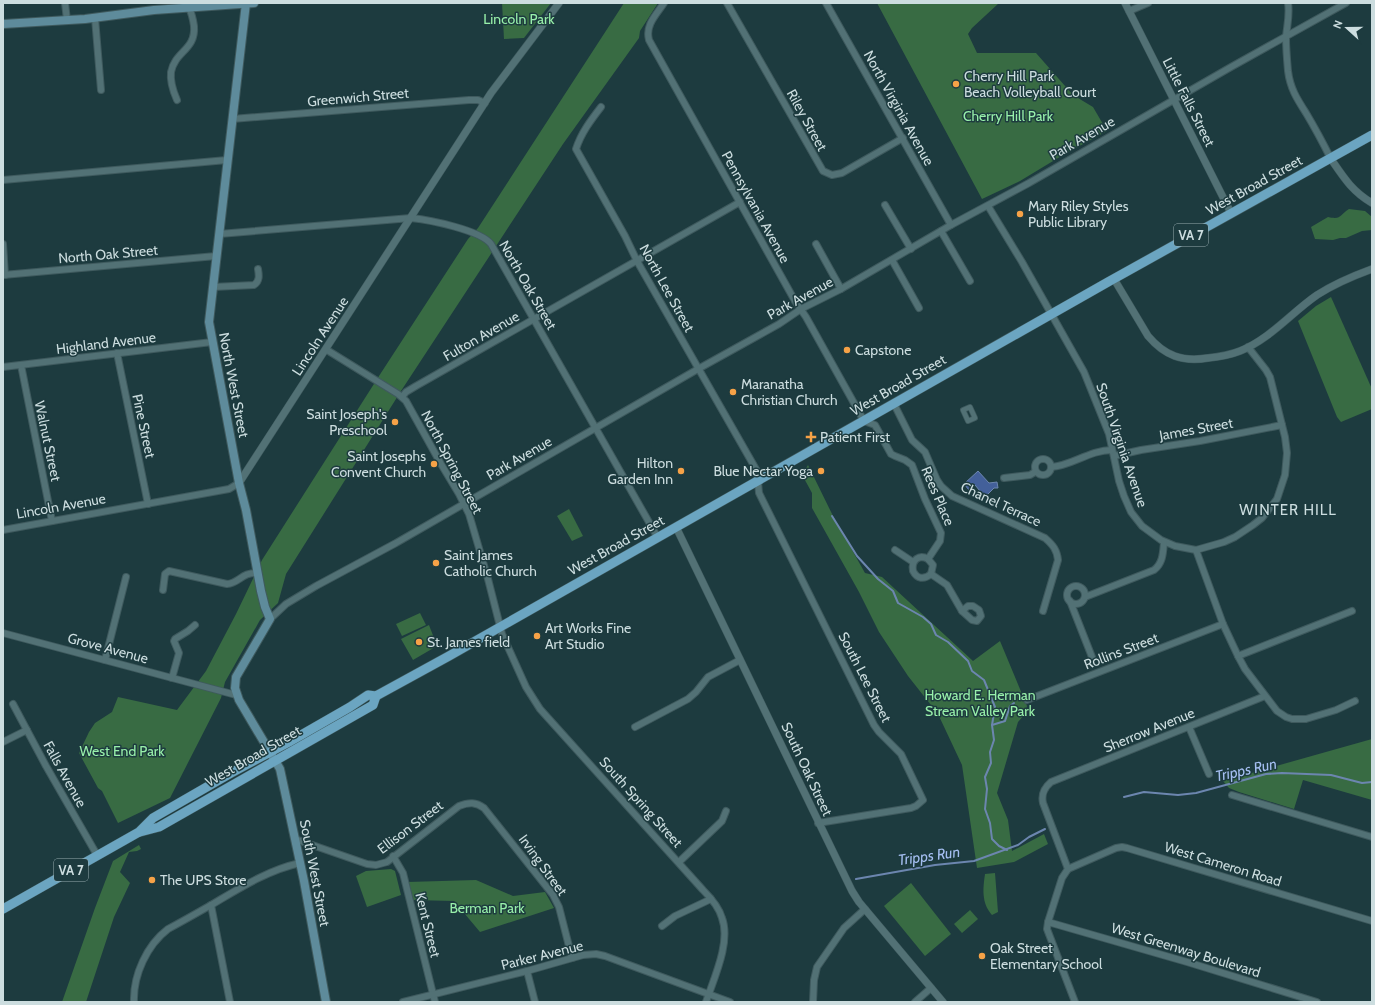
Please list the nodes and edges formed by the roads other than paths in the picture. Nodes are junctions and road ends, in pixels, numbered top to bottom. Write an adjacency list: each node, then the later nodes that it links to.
1 (65, 3): 15 (street)
2 (249, 3): 12 (main road); 23 (main road, North West Street)
3 (559, 3): 21 (street, Lincoln Avenue)
4 (664, 3): 29 (street, Pennsylvania Avenue)
5 (727, 3): 25 (street, Riley Street)
6 (826, 3): 25 (street, North Virginia Avenue)
7 (1125, 3): 13 (street, Little Falls Street)
8 (1148, 3): 13 (street)
9 (1288, 3): 17 (street)
10 (1346, 3): 17 (street, Park Avenue)
11 (149, 7): 12 (main road); 14 (main road)
12 (189, 8): 19 (street)
13 (1129, 11): 20 (street, Little Falls Street)
14 (95, 18): 15 (main road); 18 (street)
15 (67, 20): 16 (main road)
16 (3, 24)
17 (1286, 36): 20 (street, Park Avenue); 26 (street)
18 (101, 90)
19 (177, 100)
20 (1174, 100): 32 (street, Park Avenue); 33 (street, Little Falls Street)
21 (484, 103): 23 (street, Greenwich Street); 34 (street, Lincoln Avenue)
22 (601, 108): 43 (street, North Lee Street)
23 (232, 119): 27 (main road, North West Street)
24 (1372, 135): 26 (main road, West Broad Street / VA 7)
25 (903, 138): 35 (street, North Virginia Avenue)
26 (1331, 159): 30 (street); 33 (main road, West Broad Street / VA 7)
27 (227, 160): 28 (street); 37 (main road, North West Street)
28 (3, 180)
29 (740, 202): 43 (street, Fulton Avenue); 52 (street, Pennsylvania Avenue)
30 (1372, 203)
31 (885, 205): 40 (street)
32 (988, 206): 35 (street, Park Avenue); 53 (street)
33 (1230, 213): 47 (main road, West Broad Street / VA 7)
34 (411, 218): 37 (street, North Oak Street); 54 (street, North Oak Street); 57 (street, Lincoln Avenue)
35 (951, 225): 36 (street, Park Avenue)
36 (941, 231): 40 (street, Park Avenue); 48 (street)
37 (219, 234): 41 (main road, North West Street)
38 (3, 244): 46 (street)
39 (816, 244): 50 (street)
40 (911, 249): 42 (street, Park Avenue)
41 (216, 256): 46 (street, North Oak Street); 49 (main road, North West Street)
42 (892, 260): 50 (street, Park Avenue); 51 (street)
43 (637, 261): 54 (street, Fulton Avenue); 61 (street, North Lee Street)
44 (258, 269): 49 (street)
45 (1372, 269): 56 (street)
46 (4, 275)
47 (1114, 279): 53 (main road, West Broad Street / VA 7); 56 (street)
48 (970, 281)
49 (213, 287): 55 (main road, North West Street)
50 (841, 289): 52 (street, Park Avenue)
51 (919, 308)
52 (801, 309): 61 (street, Park Avenue); 64 (street, Pennsylvania Avenue)
53 (1052, 314): 63 (main road, West Broad Street / VA 7); 67 (street, South Virginia Avenue)
54 (535, 319): 62 (street, Fulton Avenue); 66 (street, North Oak Street)
55 (212, 342): 58 (street, Highland Avenue); 72 (main road, North West Street)
56 (1248, 347): 65 (street)
57 (327, 350): 62 (street, North Spring Street); 72 (street, Lincoln Avenue)
58 (117, 354): 59 (street, Highland Avenue); 74 (street, Pine Street)
59 (21, 365): 60 (street, Highland Avenue); 75 (street, Walnut Street)
60 (3, 367)
61 (698, 369): 66 (street, Park Avenue); 71 (street, North Lee Street)
62 (402, 397): 73 (street, North Spring Street)
63 (894, 404): 64 (main road, West Broad Street / VA 7); 91 (street, Chanel Terrace)
64 (864, 421): 71 (main road, West Broad Street / VA 7); 82 (street, Rees Place)
65 (1282, 425): 67 (street, James Street); 81 (street)
66 (596, 428): 73 (street, Park Avenue); 78 (street, North Oak Street)
67 (1113, 453): 68 (street, James Street); 79 (street, South Virginia Avenue)
68 (1051, 467): 69 (street); 69 (street)
69 (1035, 472): 70 (street)
70 (1004, 478)
71 (758, 481): 76 (main road, West Broad Street / VA 7); 118 (street, South Lee Street)
72 (239, 483): 74 (street, Lincoln Avenue); 84 (main road, North West Street)
73 (464, 503): 93 (street, Park Avenue); 96 (street, North Spring Street)
74 (148, 504): 75 (street, Lincoln Avenue)
75 (52, 521): 77 (street, Lincoln Avenue)
76 (676, 527): 78 (main road, West Broad Street / VA 7); 101 (street, South Oak Street)
77 (3, 530)
78 (658, 538): 96 (main road, West Broad Street / VA 7)
79 (1164, 542): 81 (street, South Virginia Avenue); 88 (street)
80 (895, 550): 83 (street)
81 (1196, 550): 94 (street)
82 (928, 559): 83 (street); 85 (street)
83 (913, 562): 85 (street)
84 (258, 573): 87 (street); 93 (main road, North West Street)
85 (931, 574): 90 (street)
86 (126, 577): 100 (street)
87 (163, 590)
88 (1085, 597): 89 (street); 89 (street)
89 (1070, 601): 99 (street)
90 (962, 611)
91 (1043, 611)
92 (1352, 611): 98 (street)
93 (270, 619): 103 (main road)
94 (1223, 624): 98 (street); 106 (street, Rollins Street)
95 (195, 626): 102 (street)
96 (501, 626): 104 (main road, West Broad Street / VA 7); 125 (street, South Spring Street)
97 (3, 633): 100 (street, Grove Avenue)
98 (1238, 656): 105 (street)
99 (1092, 657)
100 (106, 660): 102 (street, Grove Avenue)
101 (740, 660): 109 (street); 118 (street, South Oak Street)
102 (172, 678): 103 (street, Grove Avenue)
103 (236, 695): 113 (main road)
104 (376, 696): 113 (main road, West Broad Street / VA 7); 114 (main road, West Broad Street / VA 7)
105 (1265, 696): 107 (street); 110 (street, Sherrow Avenue)
106 (1027, 700)
107 (1355, 701)
108 (14, 704): 111 (street, Falls Avenue)
109 (635, 727)
110 (1189, 727): 115 (street); 127 (street, Sherrow Avenue)
111 (27, 730): 112 (street); 123 (street, Falls Avenue)
112 (3, 742)
113 (270, 752): 114 (main road, South West Street); 119 (main road, West Broad Street / VA 7)
114 (275, 760): 119 (main road, West Broad Street / VA 7); 122 (main road, South West Street)
115 (1209, 774)
116 (1232, 795): 121 (street)
117 (726, 811): 125 (street)
118 (818, 823): 131 (street, South Oak Street)
119 (139, 832): 123 (main road, West Broad Street / VA 7)
120 (505, 834): 124 (street, Ellison Street); 135 (street, Irving Street)
121 (1372, 837)
122 (295, 839): 124 (street, Ellison Street); 126 (main road, South West Street)
123 (97, 855): 130 (main road, West Broad Street / VA 7)
124 (393, 856): 138 (street, Kent Street)
125 (679, 862): 128 (street, South Spring Street)
126 (300, 863): 129 (street); 142 (main road, South West Street)
127 (1068, 869): 132 (street, West Cameron Road); 133 (street)
128 (711, 899): 134 (street); 139 (street, South Spring Street)
129 (211, 905): 140 (street); 141 (street)
130 (3, 909)
131 (864, 909): 137 (street, South Oak Street); 148 (street)
132 (1372, 921)
133 (1048, 922): 151 (street); 152 (street, West Greenway Boulevard)
134 (662, 926)
135 (572, 958): 136 (street, Parker Avenue); 139 (street, Parker Avenue)
136 (527, 971): 138 (street, Parker Avenue); 145 (street)
137 (931, 988): 149 (street); 150 (street, South Oak Street)
138 (433, 994): 143 (street, Parker Avenue); 144 (street, Kent Street)
139 (709, 994): 146 (street, South Spring Street); 147 (street, Parker Avenue)
140 (134, 1002)
141 (230, 1002)
142 (326, 1002)
143 (403, 1002)
144 (435, 1002)
145 (535, 1002)
146 (706, 1002)
147 (730, 1002)
148 (813, 1002)
149 (915, 1002)
150 (944, 1002)
151 (1075, 1002)
152 (1317, 1002)

